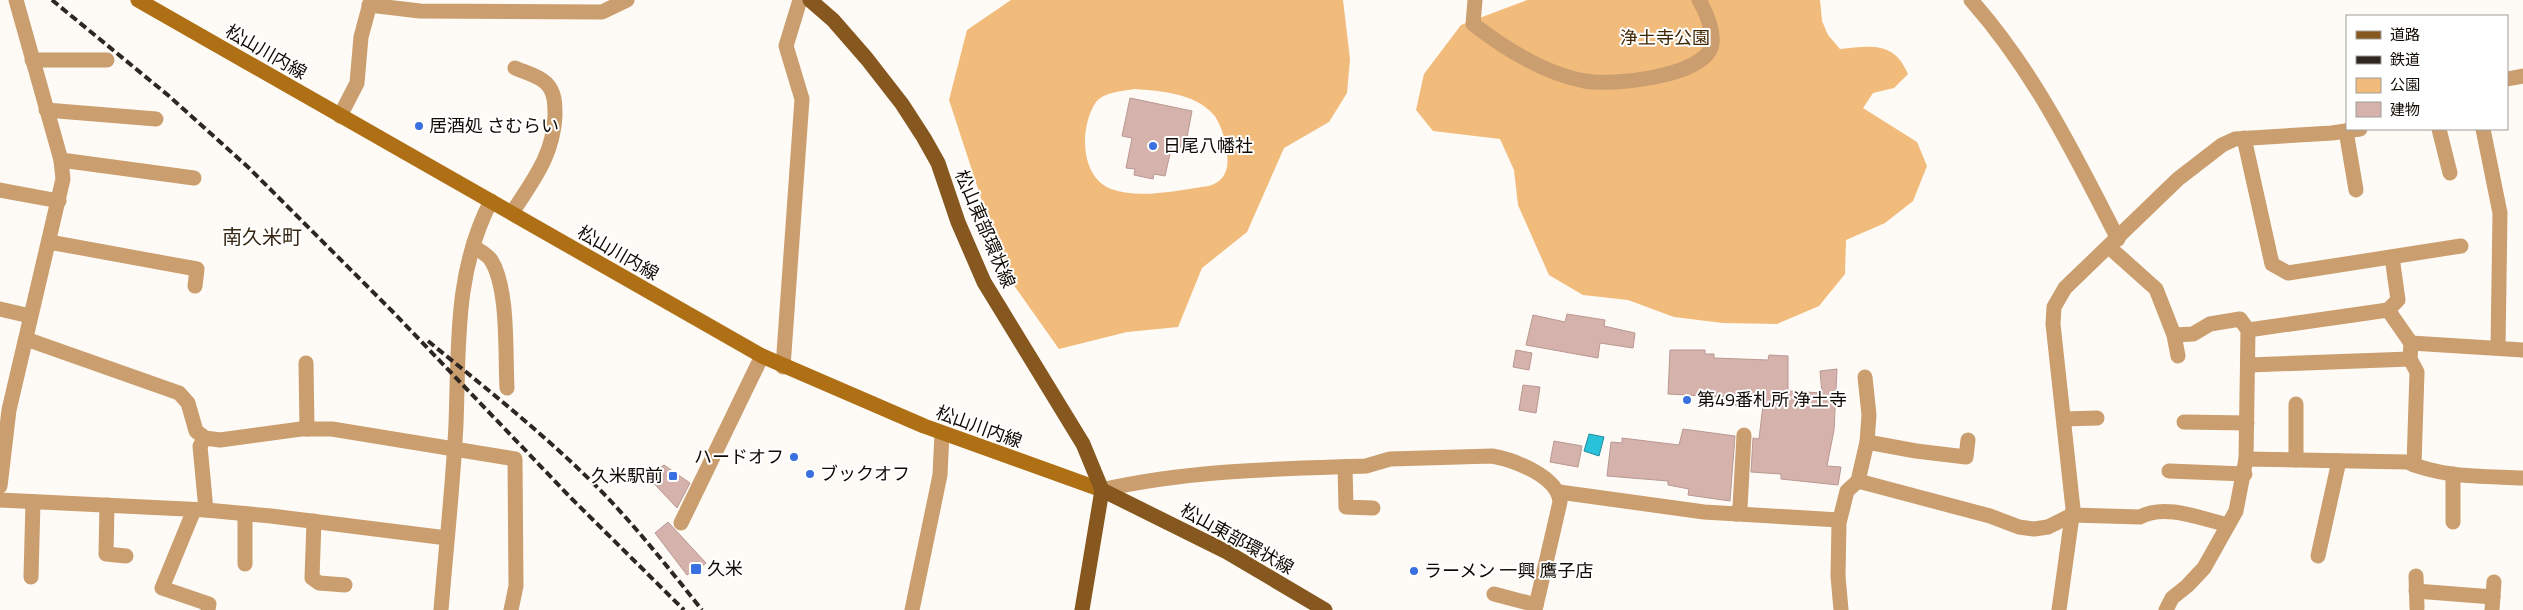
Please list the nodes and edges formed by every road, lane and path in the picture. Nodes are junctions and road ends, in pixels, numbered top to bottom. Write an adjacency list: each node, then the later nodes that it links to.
1 (16, 0): 11 (street)
2 (138, 0): 17 (main road, 松山川内線)
3 (627, 0): 10 (street)
4 (800, 0): 51 (street)
5 (810, 0): 77 (main road, 松山東部環状線)
6 (1475, 0): 7 (street)
7 (1699, 0)
8 (1971, 0): 32 (street)
9 (370, 2): 10 (street); 17 (street)
10 (518, 6)
11 (32, 60): 12 (street); 16 (street)
12 (107, 60)
13 (515, 68): 30 (street)
14 (2523, 76): 15 (street)
15 (2508, 79)
16 (46, 110): 18 (street); 23 (street)
17 (340, 116): 29 (main road, 松山川内線)
18 (156, 119)
19 (2353, 130): 22 (street); 27 (street)
20 (2439, 130): 24 (street)
21 (2483, 130): 44 (street)
22 (2244, 138): 32 (street); 35 (street)
23 (61, 160): 25 (street); 28 (street)
24 (2450, 173)
25 (194, 178)
26 (0, 190): 28 (street)
27 (2356, 190)
28 (59, 201): 31 (street)
29 (491, 201): 30 (main road, 松山川内線); 33 (street)
30 (512, 213): 46 (main road, 松山川内線)
31 (49, 242): 36 (street); 39 (street)
32 (2113, 243): 41 (street); 56 (street)
33 (472, 246): 53 (street); 65 (street)
34 (2461, 246): 35 (street)
35 (2392, 257): 38 (street)
36 (195, 286)
37 (0, 309): 39 (street)
38 (2388, 310): 40 (street); 43 (street)
39 (30, 316): 42 (street)
40 (2248, 330): 41 (street); 50 (street)
41 (2174, 335): 47 (street)
42 (26, 339): 62 (street); 76 (street)
43 (2411, 343): 44 (street); 48 (street)
44 (2498, 347): 45 (street)
45 (2523, 350)
46 (762, 356): 51 (main road, 松山川内線); 90 (street)
47 (2178, 356)
48 (2410, 359): 50 (street); 69 (street)
49 (306, 363): 59 (street)
50 (2248, 365): 58 (street)
51 (783, 367): 60 (main road, 松山川内線)
52 (1865, 377): 64 (street)
53 (507, 388)
54 (2296, 404): 67 (street)
55 (2097, 418): 56 (street)
56 (2064, 419): 86 (street)
57 (2184, 422): 58 (street)
58 (2247, 423): 66 (street)
59 (307, 429): 62 (street); 65 (street)
60 (942, 433): 77 (main road, 松山川内線); 108 (street)
61 (1744, 435): 85 (street)
62 (205, 438): 83 (street)
63 (1968, 440): 64 (street)
64 (1867, 442): 75 (street)
65 (454, 450): 92 (street); 107 (street)
66 (2246, 459): 67 (street); 72 (street)
67 (2296, 460): 68 (street)
68 (2339, 461): 69 (street); 94 (street)
69 (2414, 465): 73 (street)
70 (1345, 467): 77 (street); 78 (street); 82 (street)
71 (2169, 471): 72 (street)
72 (2245, 474): 91 (street)
73 (2453, 474): 74 (street); 89 (street)
74 (2523, 478)
75 (1858, 481): 86 (street); 87 (street)
76 (0, 486)
77 (1102, 490): 109 (main road); 110 (main road, 松山東部環状線)
78 (1559, 492): 85 (street); 103 (street)
79 (0, 500): 80 (street)
80 (33, 502): 81 (street); 97 (street)
81 (107, 506): 83 (street); 93 (street)
82 (1373, 508)
83 (200, 510): 84 (street); 105 (street)
84 (245, 514): 88 (street); 95 (street)
85 (1736, 514): 87 (street)
86 (2072, 515): 91 (street); 112 (street)
87 (1840, 520): 111 (street)
88 (314, 521): 92 (street); 99 (street)
89 (2453, 522)
90 (682, 523)
91 (2228, 525): 113 (street)
92 (447, 538): 106 (street)
93 (126, 556)
94 (2318, 556)
95 (246, 564)
96 (2416, 576): 100 (street)
97 (31, 577)
98 (2494, 582): 102 (street)
99 (345, 584)
100 (2416, 591): 102 (street); 104 (street)
101 (1494, 594): 103 (street)
102 (2492, 604)
103 (1536, 607)
104 (2417, 608)
105 (208, 610)
106 (441, 610)
107 (511, 610)
108 (912, 610)
109 (1082, 610)
110 (1324, 610)
111 (1842, 610)
112 (2059, 610)
113 (2166, 610)

